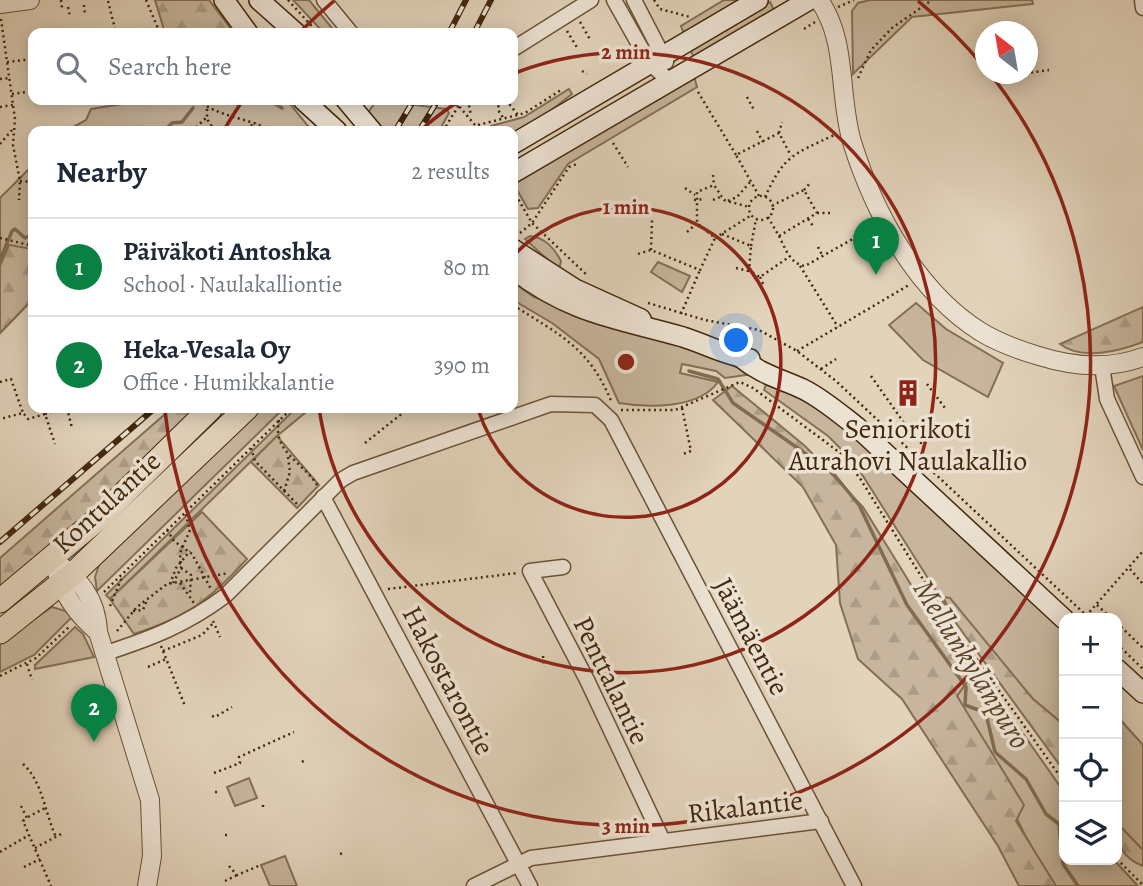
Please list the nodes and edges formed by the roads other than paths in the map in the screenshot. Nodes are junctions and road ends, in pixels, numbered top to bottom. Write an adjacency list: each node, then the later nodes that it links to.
1 (30, 0): 12 (street)
2 (224, 0): 14 (main road)
3 (260, 0): 15 (main road)
4 (324, 0): 16 (street)
5 (591, 0): 17 (street)
6 (614, 0): 18 (street)
7 (634, 0): 18 (street)
8 (758, 0): 18 (main road)
9 (809, 0): 19 (main road)
10 (819, 0): 28 (street)
11 (1142, 0): 13 (street)
12 (0, 7)
13 (1143, 8)
14 (244, 28)
15 (291, 28)
16 (347, 28)
17 (518, 46)
18 (657, 59): 19 (street); 24 (main road)
19 (670, 81): 25 (main road)
20 (308, 105): 22 (main road)
21 (350, 105): 23 (main road)
22 (332, 126)
23 (368, 126)
24 (518, 141)
25 (518, 170)
26 (518, 251): 37 (main road)
27 (1143, 357): 28 (street)
28 (1102, 366): 31 (street)
29 (206, 413): 33 (main road, Kontulantie)
30 (242, 413): 35 (main road, Kontulantie)
31 (1143, 477)
32 (323, 497): 39 (street); 42 (street, Jäämäentie); 44 (street, Hakostarontie)
33 (52, 560): 35 (street); 36 (main road, Kontulantie)
34 (563, 567): 43 (street, Penttalantie)
35 (67, 579): 38 (main road, Kontulantie); 39 (street)
36 (0, 601)
37 (1059, 614)
38 (0, 632)
39 (106, 653): 45 (street)
40 (1122, 674): 41 (main road)
41 (1143, 694)
42 (821, 821): 43 (street, Rikalantie); 48 (street, Jäämäentie)
43 (663, 841): 44 (street, Rikalantie)
44 (517, 863): 46 (street, Rikalantie); 47 (street, Hakostarontie)
45 (147, 886)
46 (474, 886)
47 (530, 886)
48 (854, 886)

